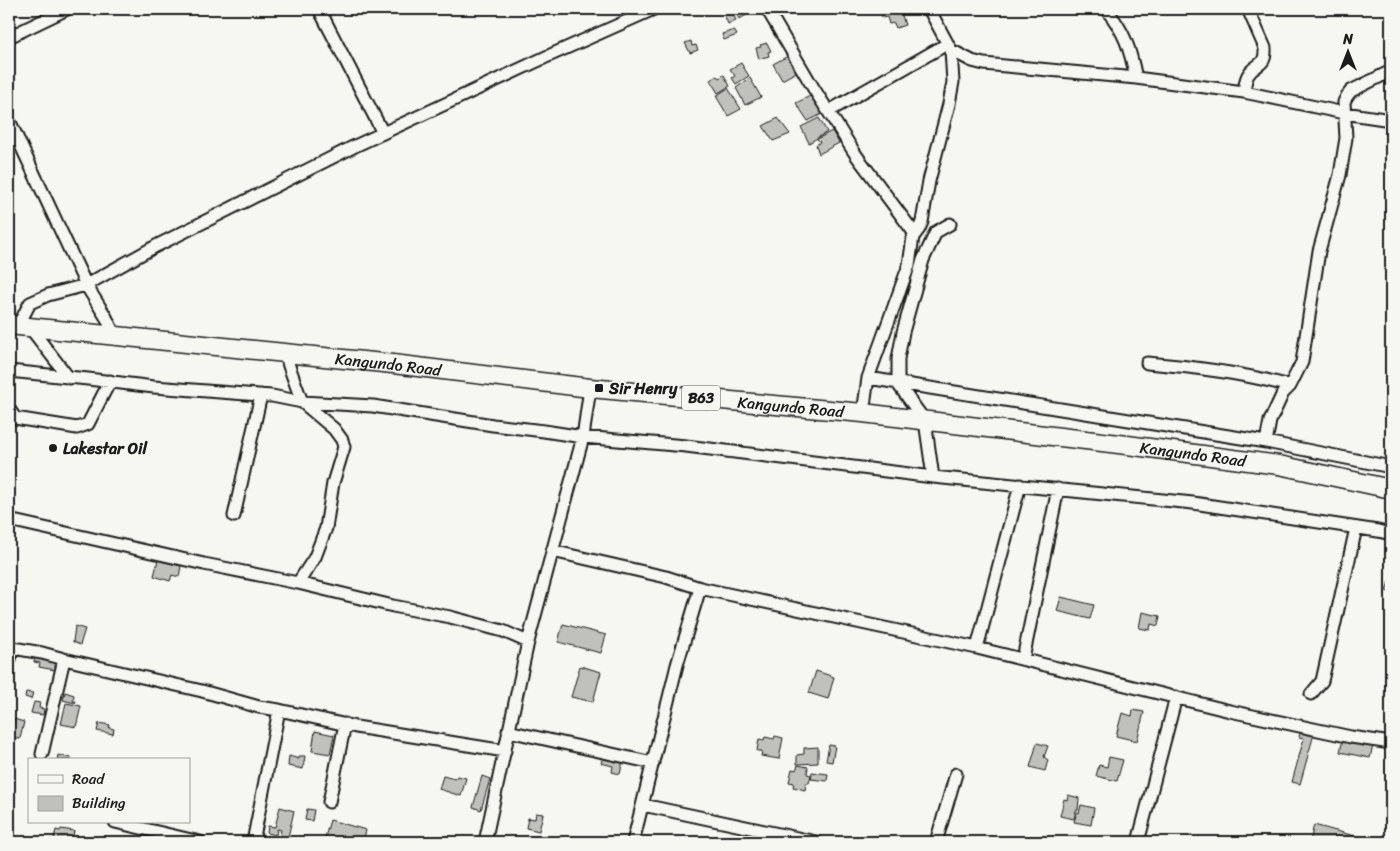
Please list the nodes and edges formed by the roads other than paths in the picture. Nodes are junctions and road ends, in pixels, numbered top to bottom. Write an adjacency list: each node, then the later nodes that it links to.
1 (67, 9): 8 (street)
2 (319, 9): 17 (street)
3 (767, 9): 13 (street)
4 (929, 9): 9 (street)
5 (1106, 9): 11 (street)
6 (1248, 9): 12 (street)
7 (650, 10): 17 (street)
8 (9, 37)
9 (949, 47): 11 (street); 13 (street); 19 (street)
10 (1391, 71): 14 (street)
11 (1136, 78): 12 (street)
12 (1244, 92): 14 (street)
13 (828, 111): 19 (street)
14 (1344, 113): 16 (street); 30 (street)
15 (9, 120): 20 (street)
16 (1391, 120)
17 (383, 133): 20 (street)
18 (950, 224): 29 (street)
19 (915, 234): 27 (street)
20 (86, 285): 21 (street); 22 (street)
21 (19, 327): 22 (highway, Kangundo Road / B63); 26 (street)
22 (116, 336): 23 (highway, Kangundo Road / B63)
23 (286, 354): 31 (highway, Kangundo Road / B63); 33 (street)
24 (1147, 363): 30 (street)
25 (9, 371): 26 (street)
26 (69, 378): 28 (street)
27 (868, 378): 29 (street); 35 (street)
28 (110, 382): 32 (street); 34 (street)
29 (898, 384): 36 (street); 38 (street)
30 (1290, 386): 38 (street)
31 (590, 388): 35 (highway, Kangundo Road / B63); 37 (street)
32 (261, 395): 33 (street); 44 (street)
33 (302, 402): 37 (street); 49 (street)
34 (9, 409)
35 (862, 413): 36 (highway, Kangundo Road / B63)
36 (925, 421): 40 (street); 43 (highway, Kangundo Road / B63)
37 (583, 438): 40 (street); 48 (street)
38 (1266, 442): 39 (street)
39 (1391, 467)
40 (933, 477): 41 (street)
41 (1020, 485): 42 (street); 53 (street)
42 (1058, 489): 46 (street); 55 (street)
43 (1391, 489)
44 (234, 516)
45 (9, 520): 49 (street)
46 (1356, 528): 47 (street); 57 (street)
47 (1391, 534)
48 (552, 551): 50 (street); 51 (street)
49 (298, 583): 51 (street)
50 (700, 588): 53 (street); 65 (street)
51 (528, 642): 61 (street)
52 (11, 648): 54 (street); 56 (street)
53 (977, 648): 55 (street)
54 (64, 659): 59 (street); 64 (street)
55 (1023, 659): 58 (street)
56 (9, 662)
57 (1311, 694)
58 (1176, 697): 62 (street); 76 (street)
59 (279, 710): 60 (street); 71 (street)
60 (345, 724): 63 (street); 67 (street)
61 (508, 731): 63 (street); 65 (street)
62 (1391, 744)
63 (505, 751): 72 (street)
64 (42, 754)
65 (653, 763): 68 (street)
66 (956, 774): 75 (street)
67 (329, 802)
68 (642, 805): 73 (street); 74 (street)
69 (124, 824): 70 (street)
70 (200, 842)
71 (253, 842)
72 (484, 842)
73 (634, 842)
74 (814, 842)
75 (936, 842)
76 (1138, 842)

